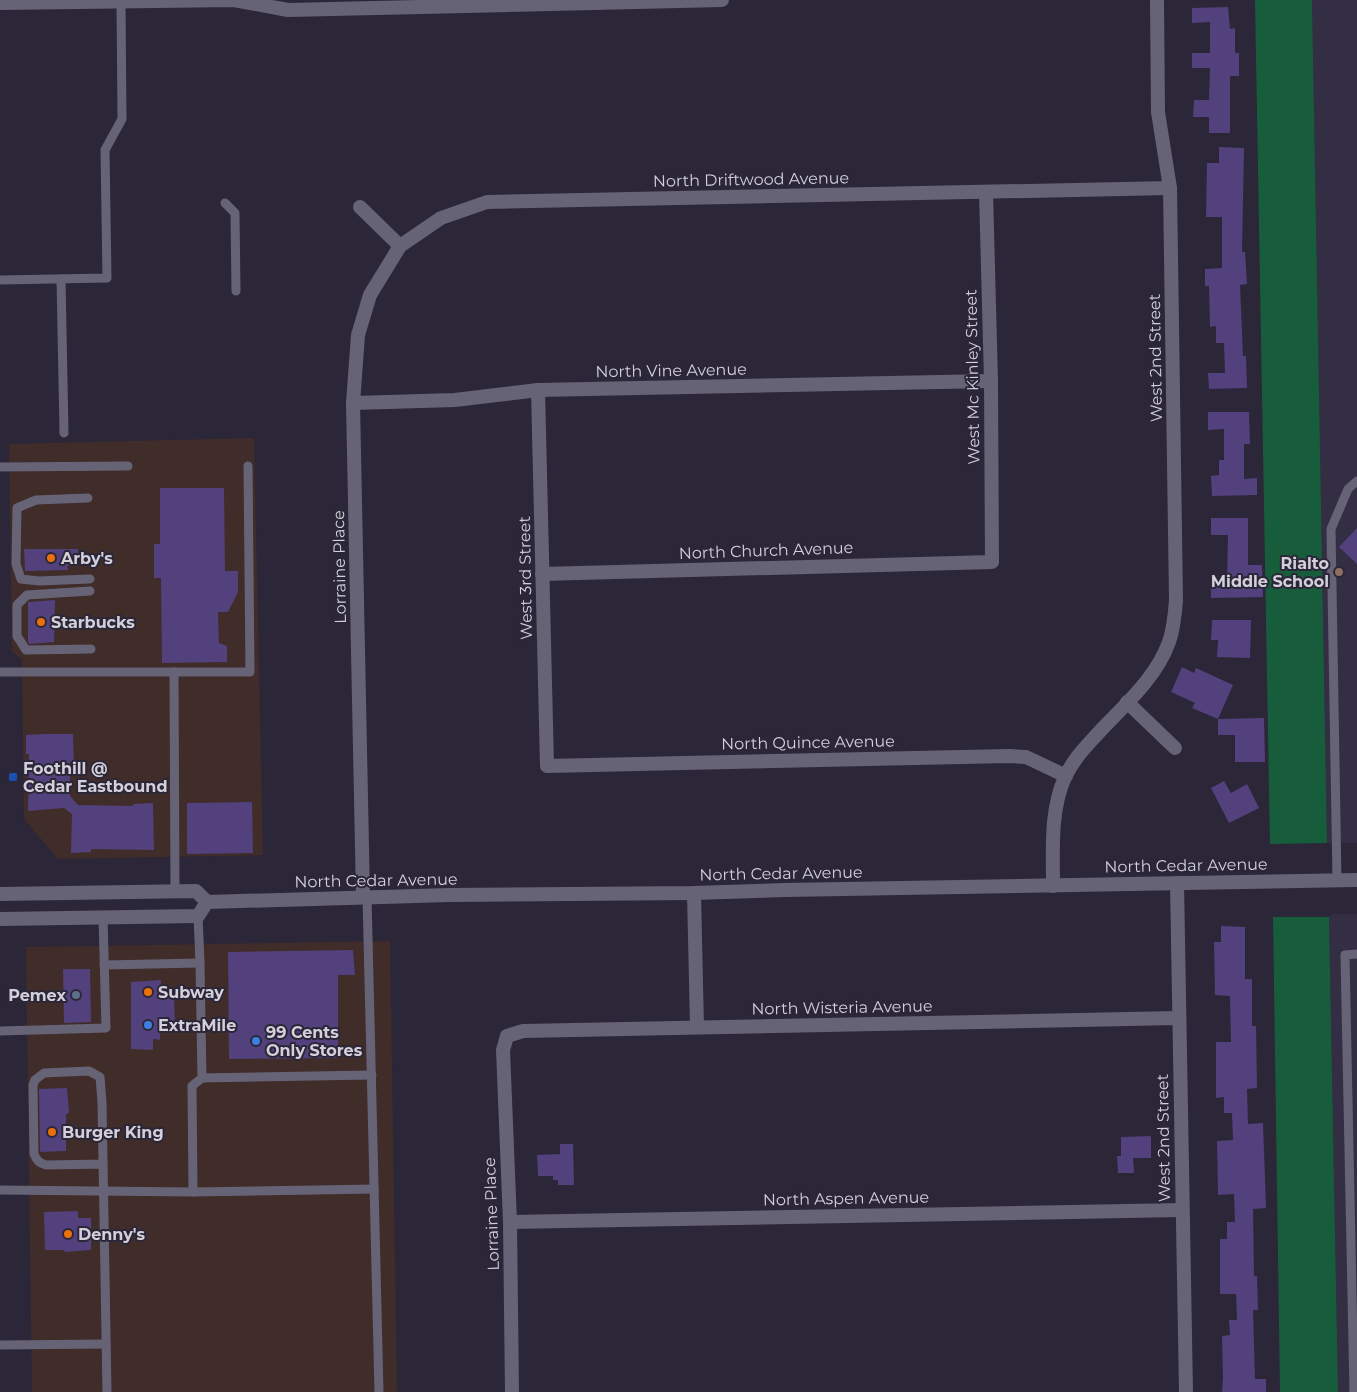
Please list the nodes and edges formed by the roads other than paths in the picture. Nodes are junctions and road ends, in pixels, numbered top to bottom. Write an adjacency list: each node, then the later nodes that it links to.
1 (722, 0): 5 (street)
2 (1156, 0): 7 (street, West 2nd Street)
3 (121, 1): 4 (street); 6 (street); 12 (lane)
4 (0, 3)
5 (477, 3): 6 (street)
6 (288, 5)
7 (1170, 188): 8 (street, North Driftwood Avenue); 31 (street, West 2nd Street)
8 (986, 192): 11 (street, North Driftwood Avenue); 15 (street, West Mc Kinley Street)
9 (225, 204): 14 (lane)
10 (360, 207): 11 (street)
11 (400, 246): 17 (street, Lorraine Place)
12 (61, 279): 13 (lane); 18 (lane)
13 (0, 280)
14 (236, 291)
15 (991, 381): 16 (street, North Vine Avenue); 24 (street, West Mc Kinley Street)
16 (538, 390): 17 (street, North Vine Avenue); 25 (street, West 3rd Street)
17 (353, 403): 42 (street, Lorraine Place)
18 (64, 433)
19 (128, 466): 21 (lane)
20 (248, 466): 30 (lane)
21 (0, 467)
22 (1357, 481): 35 (lane)
23 (88, 498): 26 (lane)
24 (992, 562): 25 (street, North Church Avenue)
25 (542, 574): 33 (street, West 3rd Street)
26 (90, 579)
27 (90, 591): 28 (lane)
28 (91, 649)
29 (0, 672): 30 (lane)
30 (174, 672): 39 (lane)
31 (1127, 702): 32 (street); 34 (street, West 2nd Street)
32 (1175, 748)
33 (547, 766): 34 (street, North Quince Avenue)
34 (1066, 776): 38 (street, West 2nd Street)
35 (1337, 880): 36 (street, North Cedar Avenue); 37 (street, North Cedar Avenue)
36 (1357, 880)
37 (1177, 883): 38 (street, North Cedar Avenue); 50 (street, West 2nd Street)
38 (1053, 886): 40 (street, North Cedar Avenue)
39 (175, 891): 41 (street); 43 (street)
40 (694, 893): 42 (street, North Cedar Avenue); 51 (street)
41 (0, 894)
42 (365, 897): 43 (street, North Cedar Avenue); 54 (lane)
43 (207, 902): 44 (street)
44 (198, 916): 45 (street); 48 (lane)
45 (103, 917): 46 (street); 49 (lane)
46 (0, 919)
47 (1357, 954): 69 (lane)
48 (200, 963): 49 (lane); 55 (lane)
49 (104, 965): 52 (lane)
50 (1178, 1018): 51 (street, North Wisteria Avenue); 61 (street, West 2nd Street)
51 (697, 1027): 53 (street, North Wisteria Avenue)
52 (0, 1031)
53 (507, 1036): 62 (street, Lorraine Place)
54 (372, 1075): 55 (lane); 57 (lane)
55 (202, 1078): 60 (lane)
56 (103, 1164): 56 (lane); 59 (lane)
57 (374, 1189): 60 (lane); 66 (lane)
58 (0, 1190): 59 (lane)
59 (103, 1192): 60 (lane); 63 (lane)
60 (193, 1192)
61 (1182, 1210): 62 (street, North Aspen Avenue); 68 (street, West 2nd Street)
62 (510, 1222): 67 (street, Lorraine Place)
63 (106, 1344): 64 (lane); 65 (lane)
64 (0, 1345)
65 (107, 1392)
66 (379, 1392)
67 (512, 1392)
68 (1186, 1392)
69 (1354, 1392)

